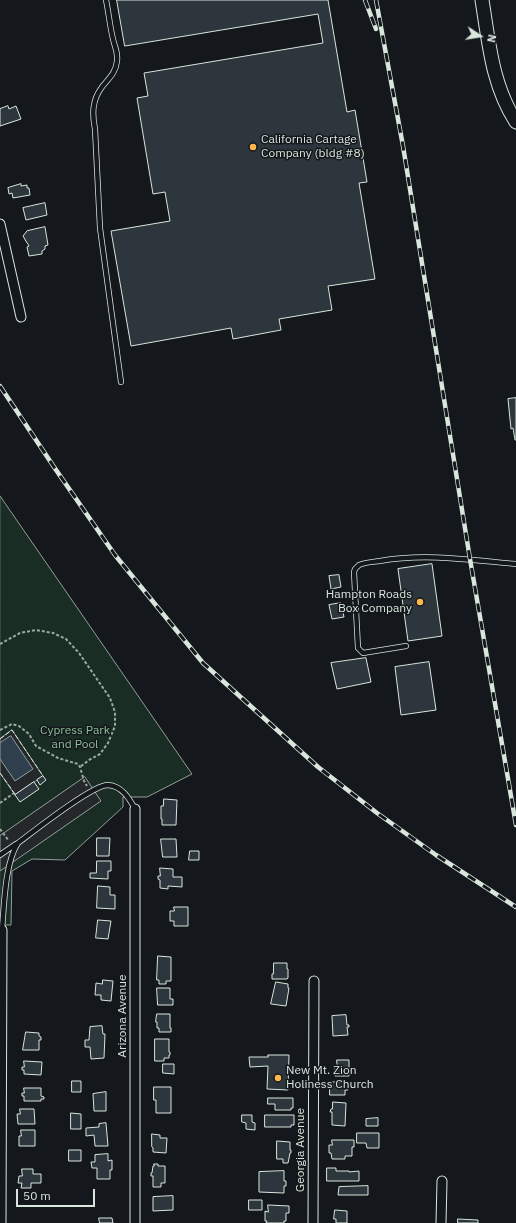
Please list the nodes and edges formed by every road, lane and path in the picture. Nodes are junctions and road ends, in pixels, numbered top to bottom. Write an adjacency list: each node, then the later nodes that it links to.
1 (106, 0): 6 (lane)
2 (482, 0): 3 (main road)
3 (516, 122)
4 (0, 224): 5 (street)
5 (21, 317)
6 (121, 382)
7 (516, 564): 9 (lane)
8 (0, 644): 11 (path)
9 (406, 646)
10 (0, 730): 11 (path)
11 (80, 767): 12 (path)
12 (91, 792): 15 (lane); 17 (lane)
13 (14, 793): 14 (path)
14 (0, 803)
15 (135, 809): 24 (street, Arizona Avenue)
16 (0, 829): 18 (path)
17 (18, 843): 18 (lane); 20 (lane)
18 (13, 846): 19 (lane)
19 (0, 855)
20 (2, 930): 23 (street)
21 (314, 981): 25 (street, Georgia Avenue)
22 (442, 1181): 26 (street)
23 (1, 1223)
24 (135, 1223)
25 (313, 1223)
26 (441, 1223)

